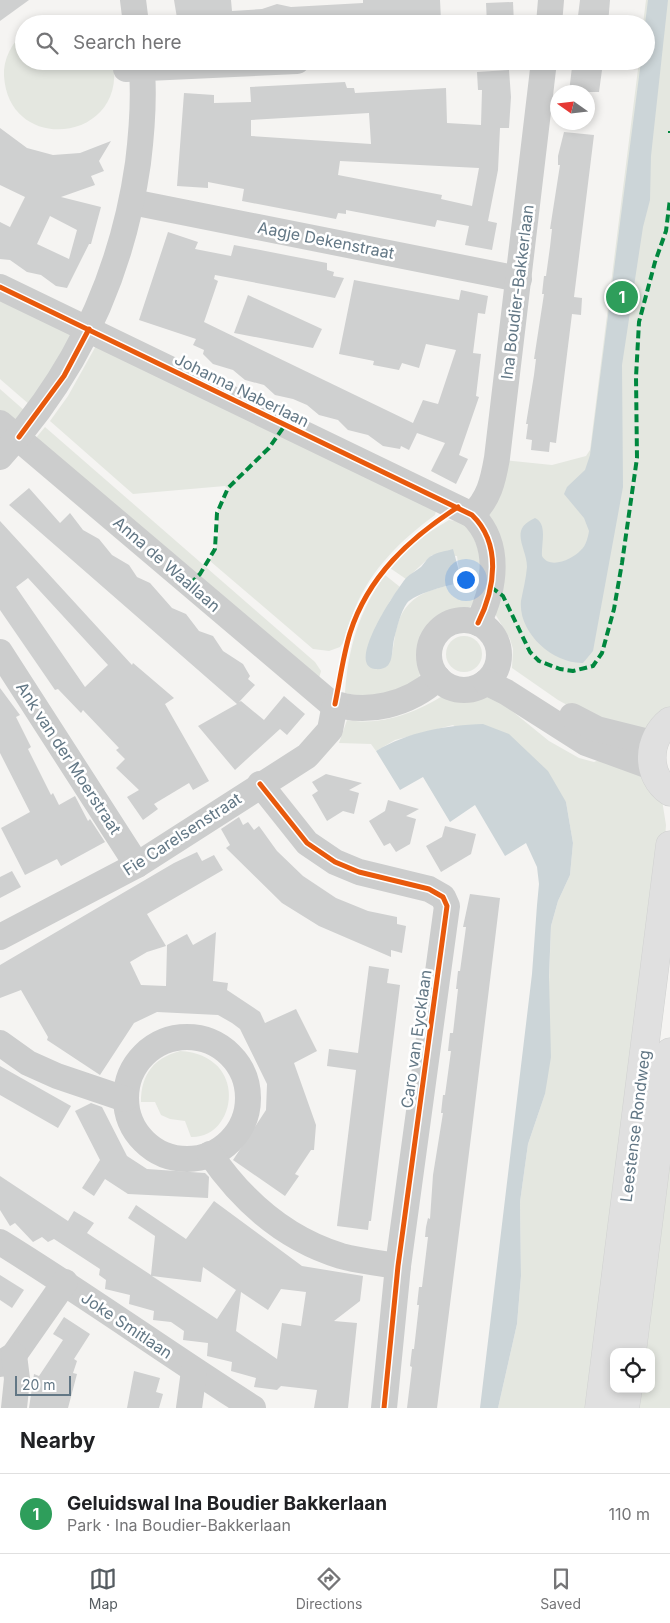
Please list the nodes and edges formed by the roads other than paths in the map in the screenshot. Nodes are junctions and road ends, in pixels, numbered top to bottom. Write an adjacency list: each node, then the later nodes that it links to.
1 (133, 0): 3 (street)
2 (551, 0): 4 (street)
3 (135, 15)
4 (550, 15)
5 (135, 70): 7 (street)
6 (543, 70): 8 (street, Ina Boudier-Bakkerlaan)
7 (132, 202): 8 (street, Aagje Dekenstraat); 10 (street)
8 (519, 279): 13 (street, Ina Boudier-Bakkerlaan)
9 (0, 287): 10 (street, Johanna Naberlaan)
10 (89, 329): 11 (street); 13 (street, Johanna Naberlaan)
11 (9, 430): 12 (street); 18 (street, Anna de Waallaan)
12 (0, 457)
13 (472, 515): 14 (street)
14 (478, 623): 16 (street); 17 (street)
15 (0, 652): 24 (street, Ank van der Moerstraat)
16 (492, 673): 17 (street); 20 (street)
17 (438, 678): 18 (street)
18 (335, 704): 21 (street, Fie Carelsenstraat)
19 (670, 721): 20 (main road)
20 (653, 755): 22 (main road)
21 (260, 784): 24 (street, Fie Carelsenstraat); 31 (street, Caro van Eycklaan)
22 (670, 792)
23 (670, 845): 41 (main road, Leestense Rondweg)
24 (137, 865): 25 (street, Fie Carelsenstraat)
25 (0, 937)
26 (0, 1043): 28 (street)
27 (670, 1052): 33 (main road, Leestense Rondweg)
28 (125, 1099): 29 (street); 29 (street)
29 (210, 1154): 31 (street)
30 (0, 1242): 32 (street, Joke Smitlaan)
31 (398, 1266): 40 (street, Caro van Eycklaan)
32 (65, 1282): 34 (street); 35 (street, Joke Smitlaan)
33 (633, 1348)
34 (7, 1360): 37 (street)
35 (194, 1371): 38 (street); 39 (street, Joke Smitlaan)
36 (627, 1393): 42 (main road)
37 (14, 1408)
38 (188, 1408)
39 (253, 1408)
40 (384, 1408)
41 (599, 1408)
42 (625, 1408)

